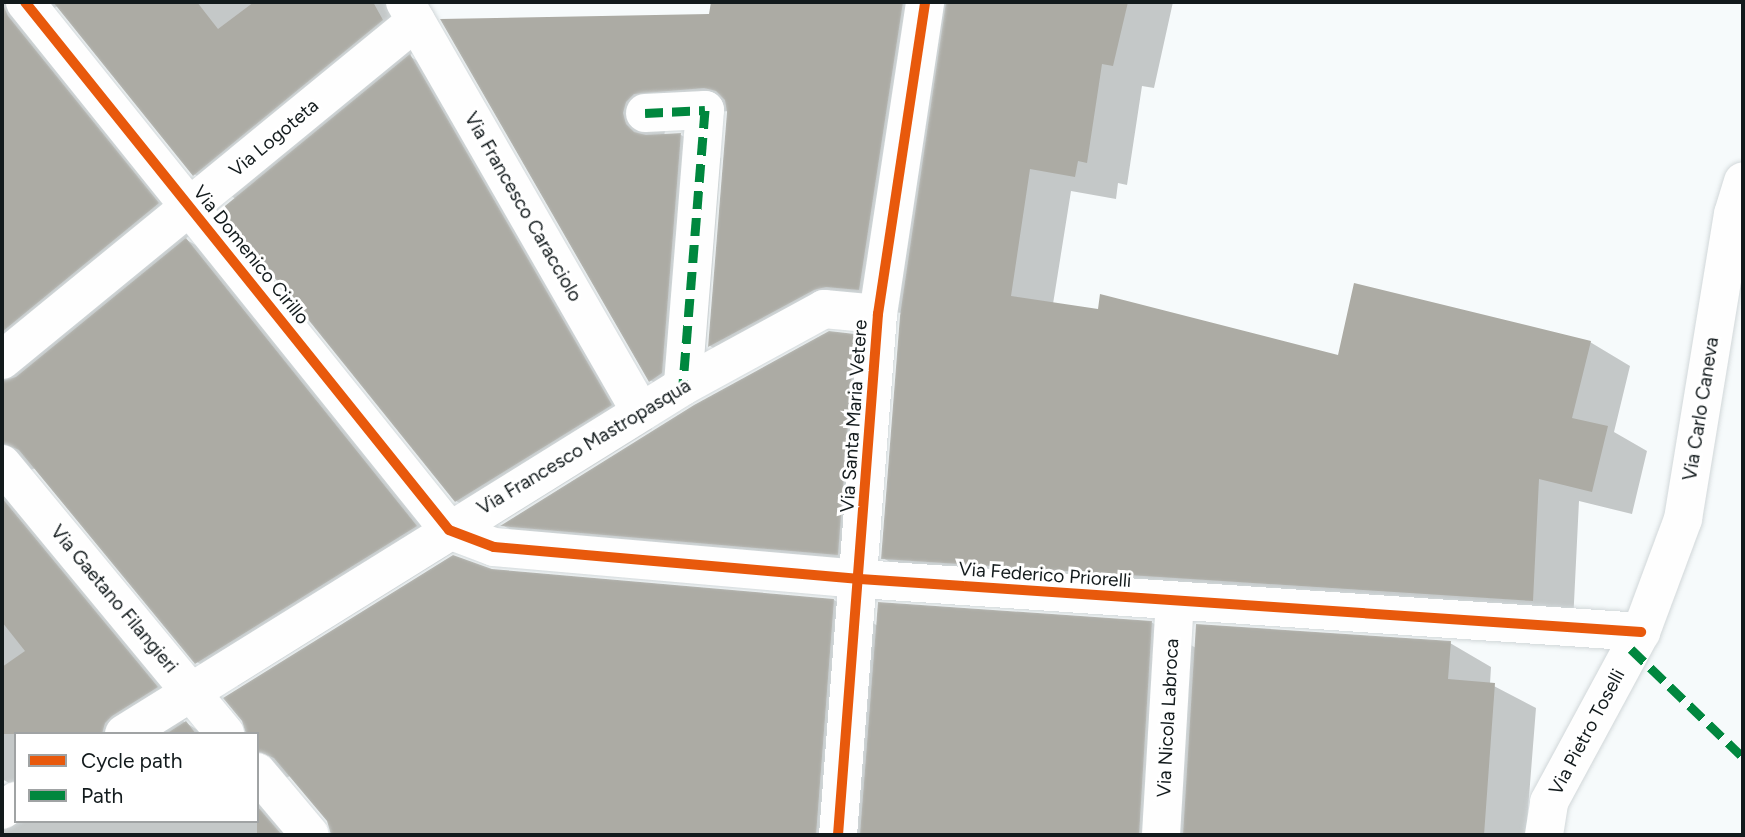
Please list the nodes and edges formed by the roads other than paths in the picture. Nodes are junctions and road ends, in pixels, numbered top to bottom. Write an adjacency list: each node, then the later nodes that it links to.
1 (25, 2): 6 (street, Via Domenico Cirillo)
2 (925, 2): 7 (street, Via Santa Maria Vetere)
3 (411, 11): 6 (street, Via Logoteta); 10 (street, Via Francesco Caracciolo)
4 (645, 113): 9 (street)
5 (1743, 181): 15 (street, Via Carlo Caneva)
6 (190, 207): 8 (street, Via Logoteta); 12 (street, Via Domenico Cirillo)
7 (878, 314): 9 (street, Via Francesco Mastropasqua); 13 (street, Via Santa Maria Vetere)
8 (2, 360)
9 (683, 386): 10 (street, Via Francesco Mastropasqua)
10 (640, 412): 12 (street, Via Francesco Mastropasqua)
11 (2, 464): 16 (street, Via Gaetano Filangieri)
12 (449, 530): 13 (street, Via Federico Priorelli); 16 (street, Via Francesco Mastropasqua)
13 (860, 579): 14 (street, Via Federico Priorelli); 21 (street, Via Santa Maria Vetere)
14 (1175, 602): 15 (street, Via Federico Priorelli); 22 (street, Via Nicola Labroca)
15 (1641, 632): 23 (street, Via Pietro Toselli)
16 (191, 692): 17 (street, Via Francesco Mastropasqua); 18 (street, Via Gaetano Filangieri)
17 (127, 732)
18 (224, 732)
19 (259, 774): 20 (street)
20 (310, 835)
21 (838, 835)
22 (1161, 835)
23 (1544, 835)

